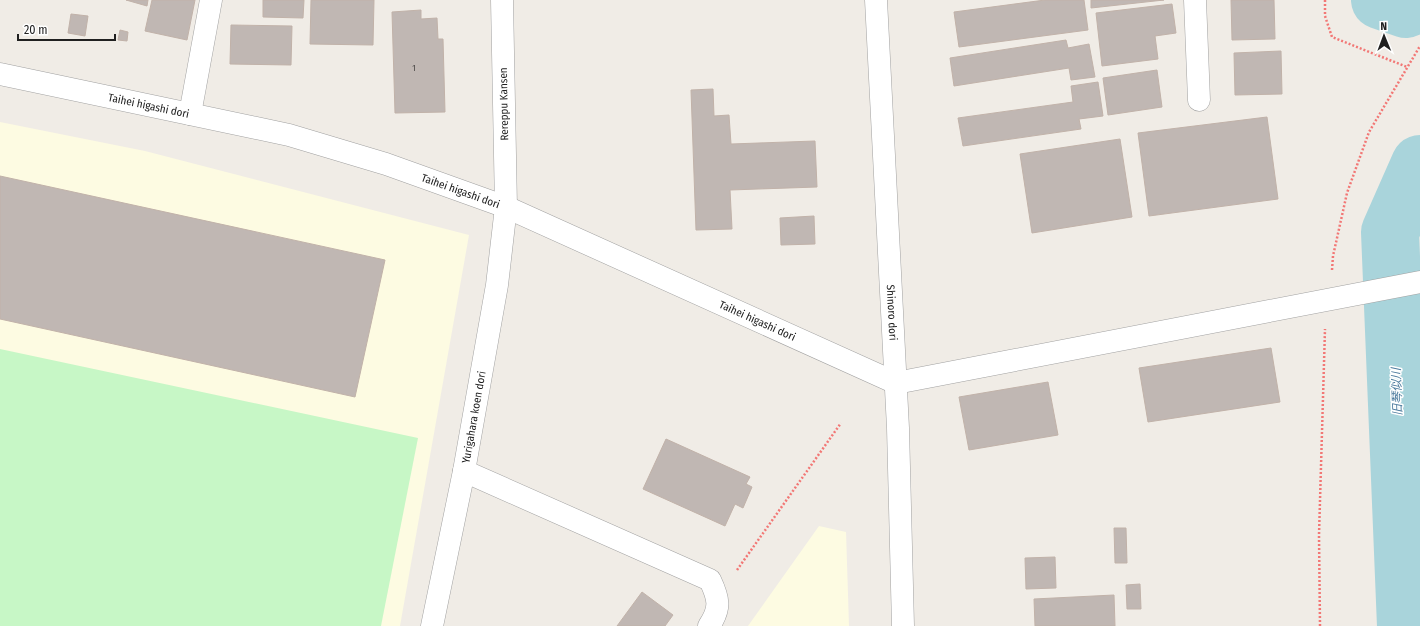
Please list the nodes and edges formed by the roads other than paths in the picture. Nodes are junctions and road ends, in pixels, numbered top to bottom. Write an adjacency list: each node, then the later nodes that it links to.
1 (211, 0): 7 (street)
2 (502, 0): 8 (street, Rereppu Kansen)
3 (876, 0): 10 (street, Shinoro dori)
4 (1195, 0): 6 (street)
5 (0, 74): 7 (street, Taihei higashi dori)
6 (1199, 100)
7 (190, 114): 8 (street, Taihei higashi dori)
8 (506, 207): 10 (street, Taihei higashi dori); 11 (street, Yurigahara koen dori)
9 (1420, 282): 10 (street)
10 (896, 383): 14 (street, Shinoro dori)
11 (464, 471): 12 (street, Yurigahara koen dori); 13 (street)
12 (432, 626)
13 (709, 626)
14 (903, 626)

